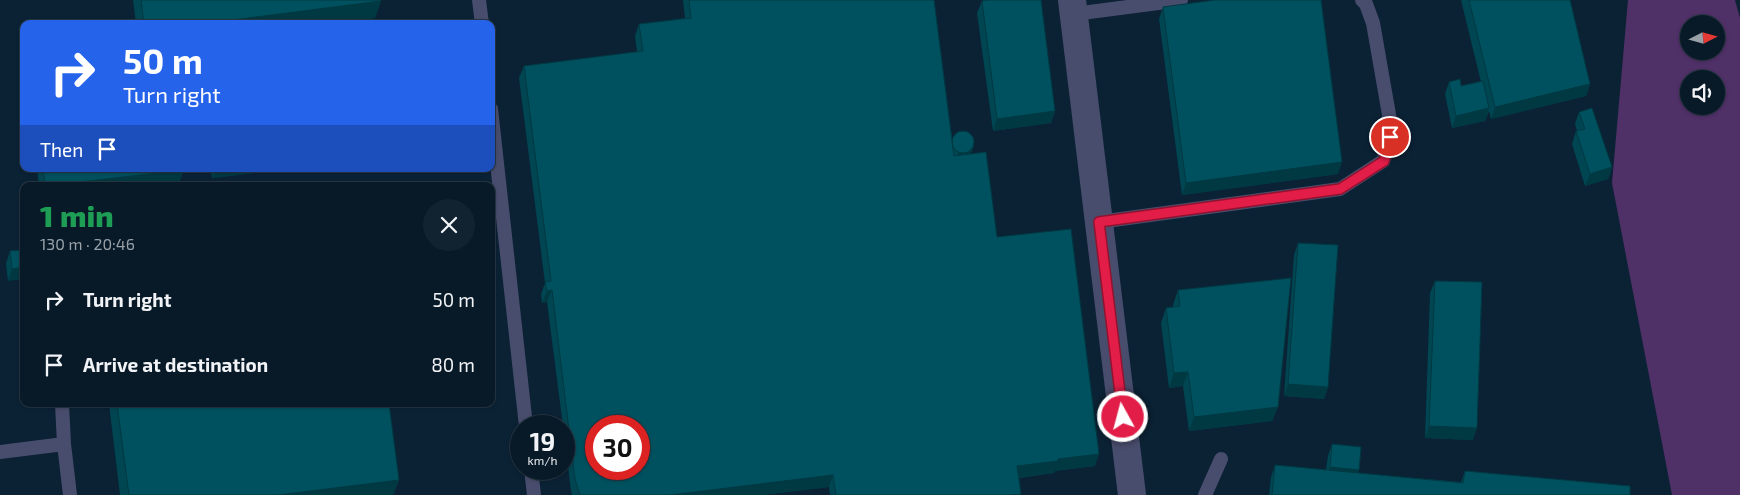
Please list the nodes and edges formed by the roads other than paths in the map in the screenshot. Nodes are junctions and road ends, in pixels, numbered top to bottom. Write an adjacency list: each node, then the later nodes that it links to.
1 (479, 0): 5 (lane)
2 (1181, 0): 4 (lane)
3 (1362, 0): 7 (lane)
4 (1073, 7): 7 (street)
5 (482, 20)
6 (495, 145): 9 (lane)
7 (1099, 222): 16 (street)
8 (62, 407): 10 (lane)
9 (525, 415)
10 (64, 444): 11 (lane); 14 (lane)
11 (0, 452)
12 (1221, 460): 17 (lane)
13 (532, 480): 15 (lane)
14 (70, 495)
15 (534, 495)
16 (1132, 495)
17 (1204, 495)

